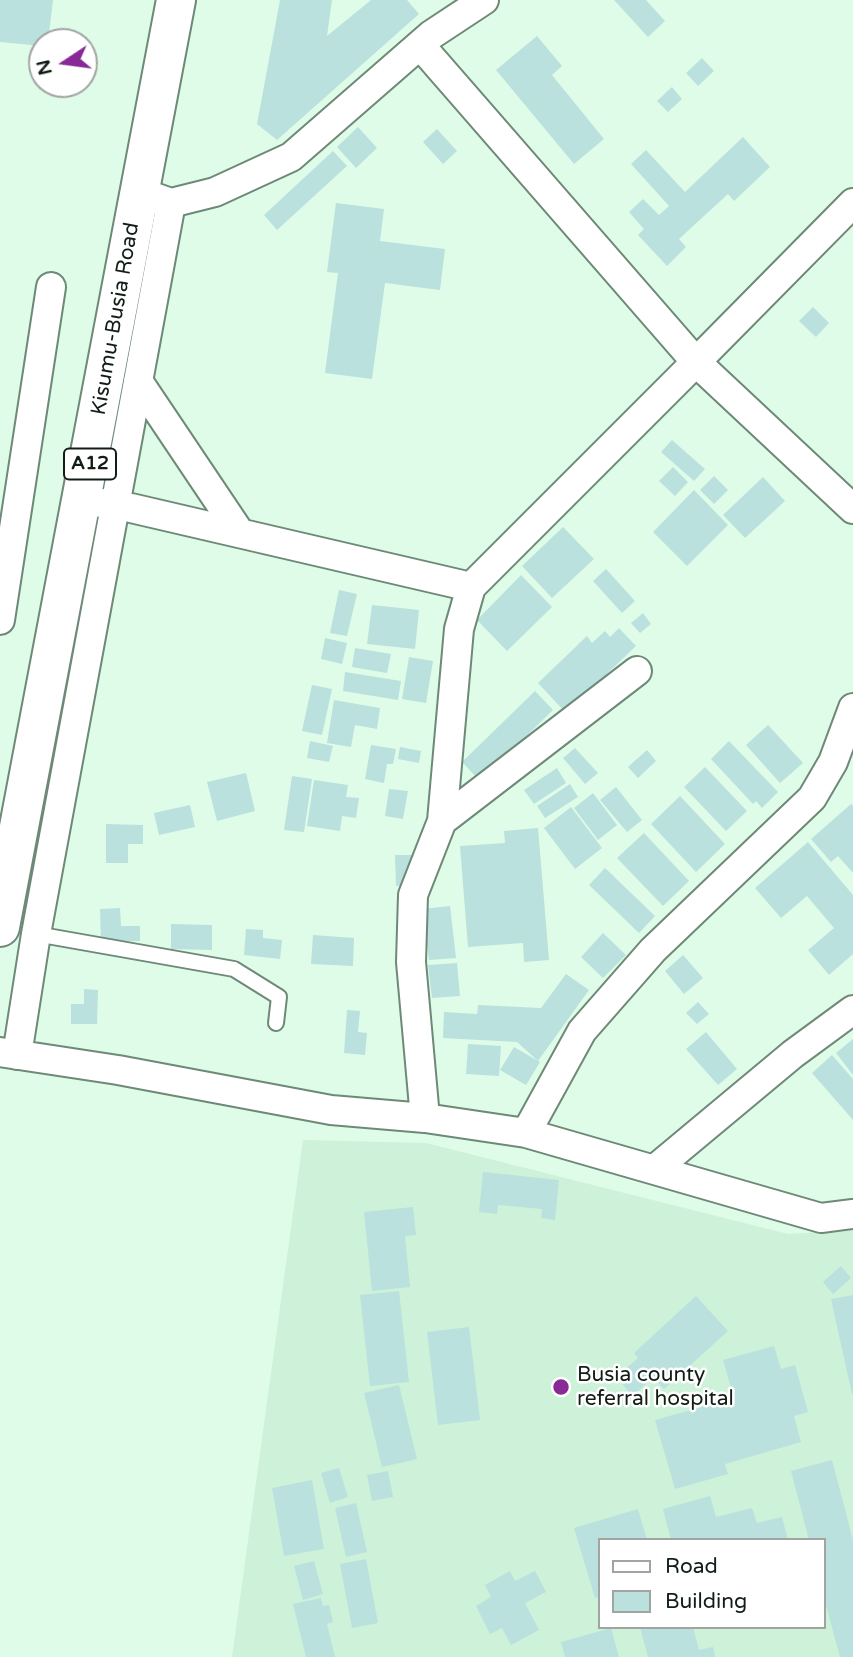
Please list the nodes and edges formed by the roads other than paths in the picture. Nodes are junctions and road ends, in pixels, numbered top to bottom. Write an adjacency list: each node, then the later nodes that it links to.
1 (176, 0): 10 (highway, Kisumu-Busia Road / A12)
2 (484, 0): 3 (street)
3 (420, 45): 5 (street); 8 (street)
4 (144, 194): 5 (street)
5 (171, 202): 9 (street)
6 (853, 203): 8 (street)
7 (51, 287): 14 (street)
8 (696, 362): 11 (street); 13 (street)
9 (138, 382): 10 (street); 12 (street)
10 (100, 503): 12 (street); 18 (highway, Kisumu-Busia Road / A12)
11 (853, 509)
12 (240, 533): 13 (street)
13 (471, 587): 17 (street)
14 (0, 620)
15 (637, 671): 17 (street)
16 (853, 708): 23 (street)
17 (442, 821): 22 (street)
18 (18, 930): 20 (lane); 21 (street)
19 (853, 1010): 24 (street)
20 (276, 1023)
21 (9, 1054): 22 (street)
22 (425, 1118): 23 (street)
23 (526, 1133): 24 (street)
24 (655, 1169): 25 (street)
25 (853, 1214)

